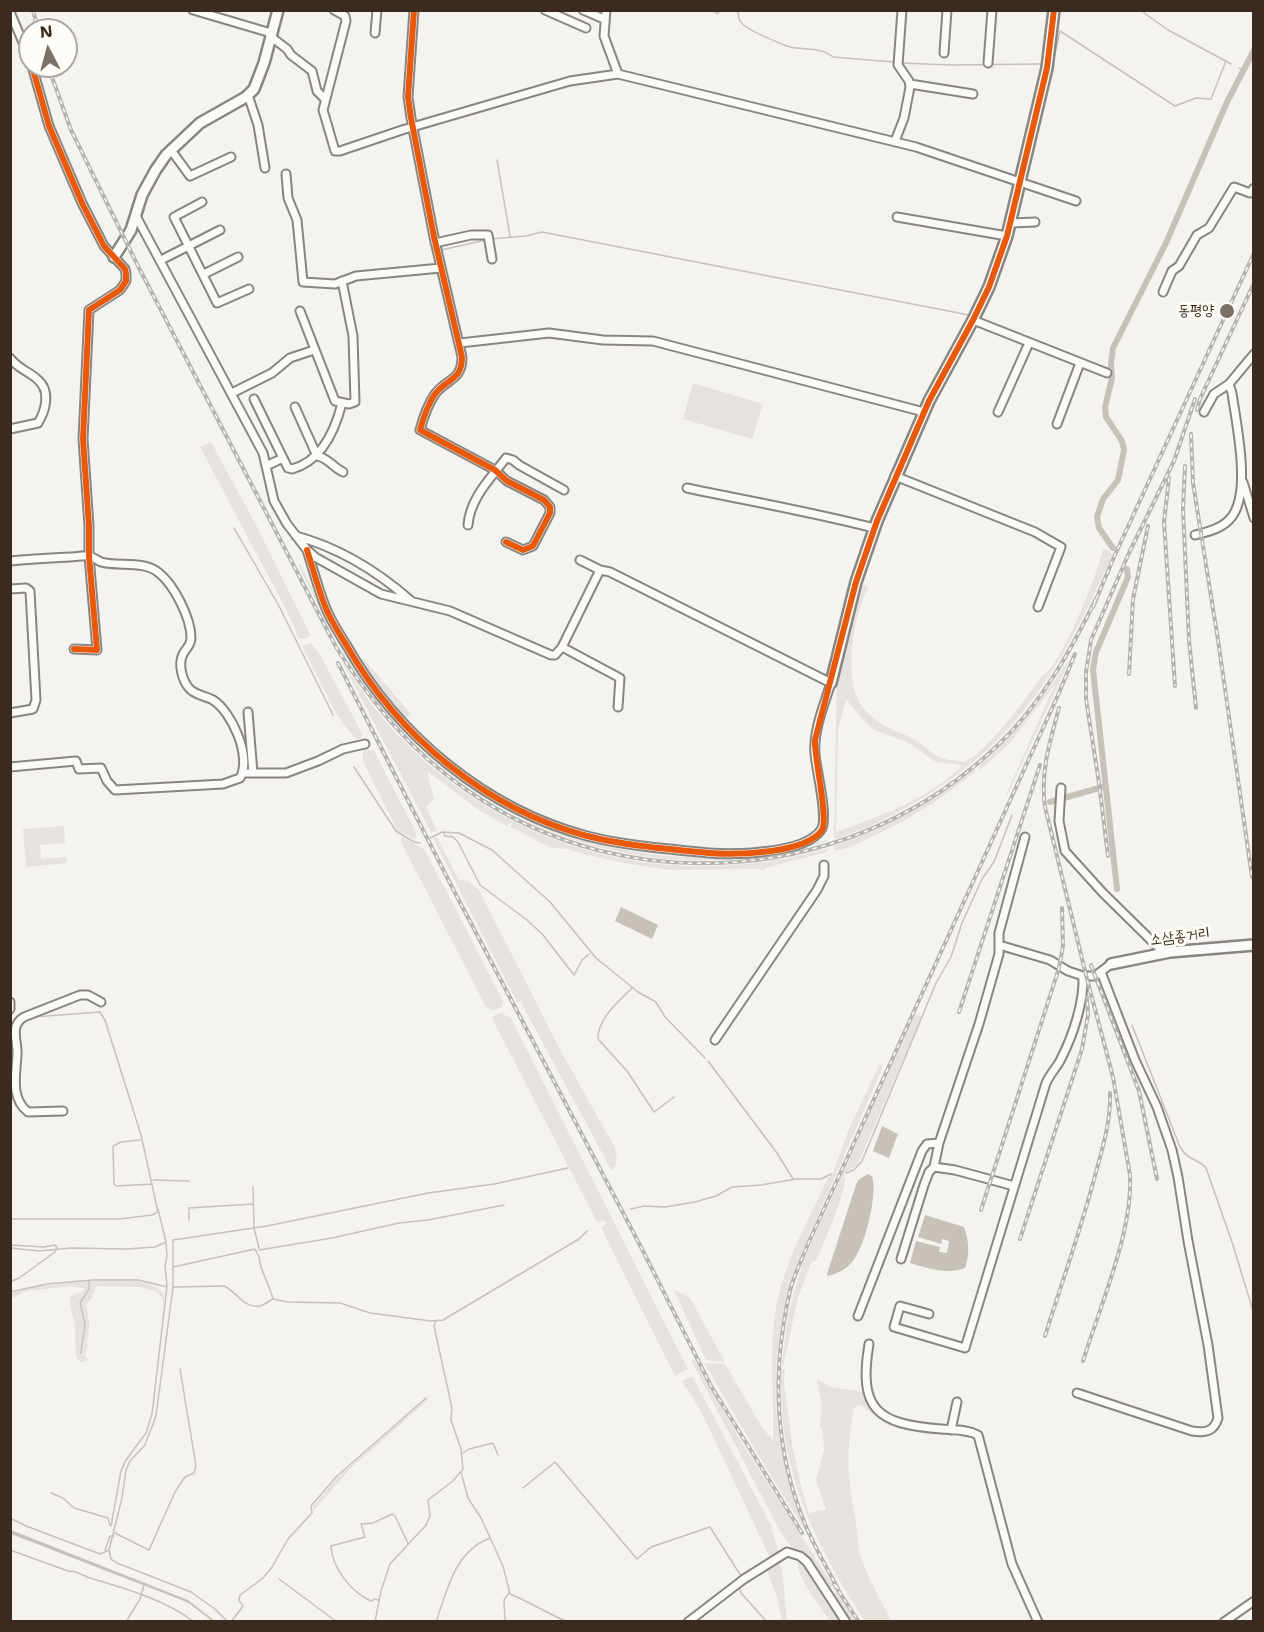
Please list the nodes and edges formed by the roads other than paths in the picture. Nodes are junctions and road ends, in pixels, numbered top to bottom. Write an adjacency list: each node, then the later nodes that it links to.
1 (194, 10): 18 (street)
2 (278, 10): 18 (street)
3 (334, 10): 26 (street)
4 (377, 10): 17 (street)
5 (414, 10): 27 (street)
6 (545, 10): 15 (street)
7 (583, 10): 14 (street)
8 (606, 10): 14 (street)
9 (902, 10): 23 (street)
10 (947, 10): 19 (street)
11 (992, 10): 20 (street)
12 (1054, 10): 33 (street)
13 (10, 12): 16 (street)
14 (604, 20): 21 (street)
15 (586, 28)
16 (18, 31)
17 (375, 33)
18 (271, 35): 25 (street); 26 (street)
19 (944, 53)
20 (988, 63)
21 (618, 74): 27 (street); 28 (street)
22 (35, 78): 45 (street)
23 (910, 84): 24 (street); 28 (street)
24 (973, 94)
25 (248, 95): 29 (street); 31 (street)
26 (325, 99): 27 (street)
27 (413, 127): 43 (street)
28 (895, 141): 33 (street)
29 (171, 150): 30 (street); 37 (street)
30 (231, 157)
31 (265, 168)
32 (286, 174): 51 (street)
33 (1022, 181): 35 (street); 40 (street)
34 (1254, 188): 53 (street)
35 (1076, 201)
36 (202, 202): 44 (street)
37 (136, 216): 45 (street); 47 (street)
38 (897, 217): 42 (street)
39 (1035, 222): 40 (street)
40 (1011, 223): 42 (street)
41 (220, 230): 44 (street)
42 (1007, 236): 55 (street)
43 (435, 243): 48 (street); 49 (street)
44 (189, 246): 47 (street); 50 (street)
45 (114, 257): 89 (street)
46 (238, 257): 50 (street)
47 (162, 260): 64 (street)
48 (492, 260)
49 (441, 268): 51 (street); 56 (street)
50 (204, 274): 52 (street)
51 (342, 281): 66 (street)
52 (249, 289)
53 (1163, 292)
54 (300, 310): 58 (street)
55 (973, 320): 57 (street); 68 (street)
56 (460, 343): 68 (street); 76 (street)
57 (1029, 343): 61 (street); 69 (street)
58 (314, 350): 64 (street); 66 (street)
59 (1254, 354): 63 (street)
60 (10, 358): 72 (street)
61 (1080, 363): 62 (street); 71 (street)
62 (1107, 373)
63 (1229, 384): 70 (street); 79 (street)
64 (232, 393): 75 (street)
65 (254, 399): 74 (street)
66 (342, 403): 73 (street)
67 (295, 407): 73 (street)
68 (924, 412): 78 (street)
69 (998, 412)
70 (1204, 412)
71 (1057, 424)
72 (10, 429)
73 (317, 456): 74 (street); 77 (street)
74 (283, 458): 75 (street)
75 (266, 466): 86 (street)
76 (495, 470): 81 (street); 83 (street); 87 (street)
77 (343, 472)
78 (895, 476): 84 (street); 95 (street)
79 (1243, 479): 82 (street); 85 (street)
80 (687, 488): 84 (street)
81 (564, 490)
82 (1254, 518)
83 (468, 525)
84 (874, 528): 98 (street)
85 (1195, 535)
86 (296, 536): 88 (street); 94 (street)
87 (506, 542)
88 (307, 550): 94 (street); 98 (street)
89 (89, 556): 91 (street); 97 (street); 104 (street)
90 (580, 560): 92 (street)
91 (10, 561)
92 (600, 570): 96 (street); 98 (street)
93 (10, 589): 101 (street)
94 (410, 601): 96 (street)
95 (1038, 608)
96 (562, 647): 99 (street)
97 (74, 648)
98 (831, 683)
99 (618, 707)
100 (248, 712): 105 (street)
101 (10, 713)
102 (365, 744): 105 (street)
103 (11, 767): 104 (street)
104 (243, 773): 105 (street)
105 (253, 773)
106 (1061, 796): 111 (street)
107 (1025, 837): 109 (street)
108 (824, 865): 120 (street)
109 (999, 945): 114 (street); 123 (street)
110 (1254, 945): 111 (street, 소삼종거리)
111 (1164, 953): 112 (street, 소삼종거리)
112 (1111, 964): 113 (street)
113 (1101, 972): 114 (street); 130 (street)
114 (1083, 976): 125 (street)
115 (10, 1002): 117 (street)
116 (101, 1002): 119 (street)
117 (10, 1009)
118 (10, 1014): 119 (street)
119 (19, 1020): 121 (street)
120 (715, 1040)
121 (13, 1085): 122 (street)
122 (63, 1111)
123 (939, 1143): 124 (street); 128 (street)
124 (933, 1167): 125 (street); 126 (street)
125 (1014, 1186): 127 (street)
126 (901, 1259)
127 (929, 1314)
128 (858, 1317)
129 (869, 1344): 132 (street)
130 (1077, 1392)
131 (957, 1402): 132 (street)
132 (951, 1430): 136 (street)
133 (1254, 1600): 137 (street)
134 (688, 1622): 135 (street)
135 (846, 1622)
136 (1038, 1622)
137 (1224, 1622)

